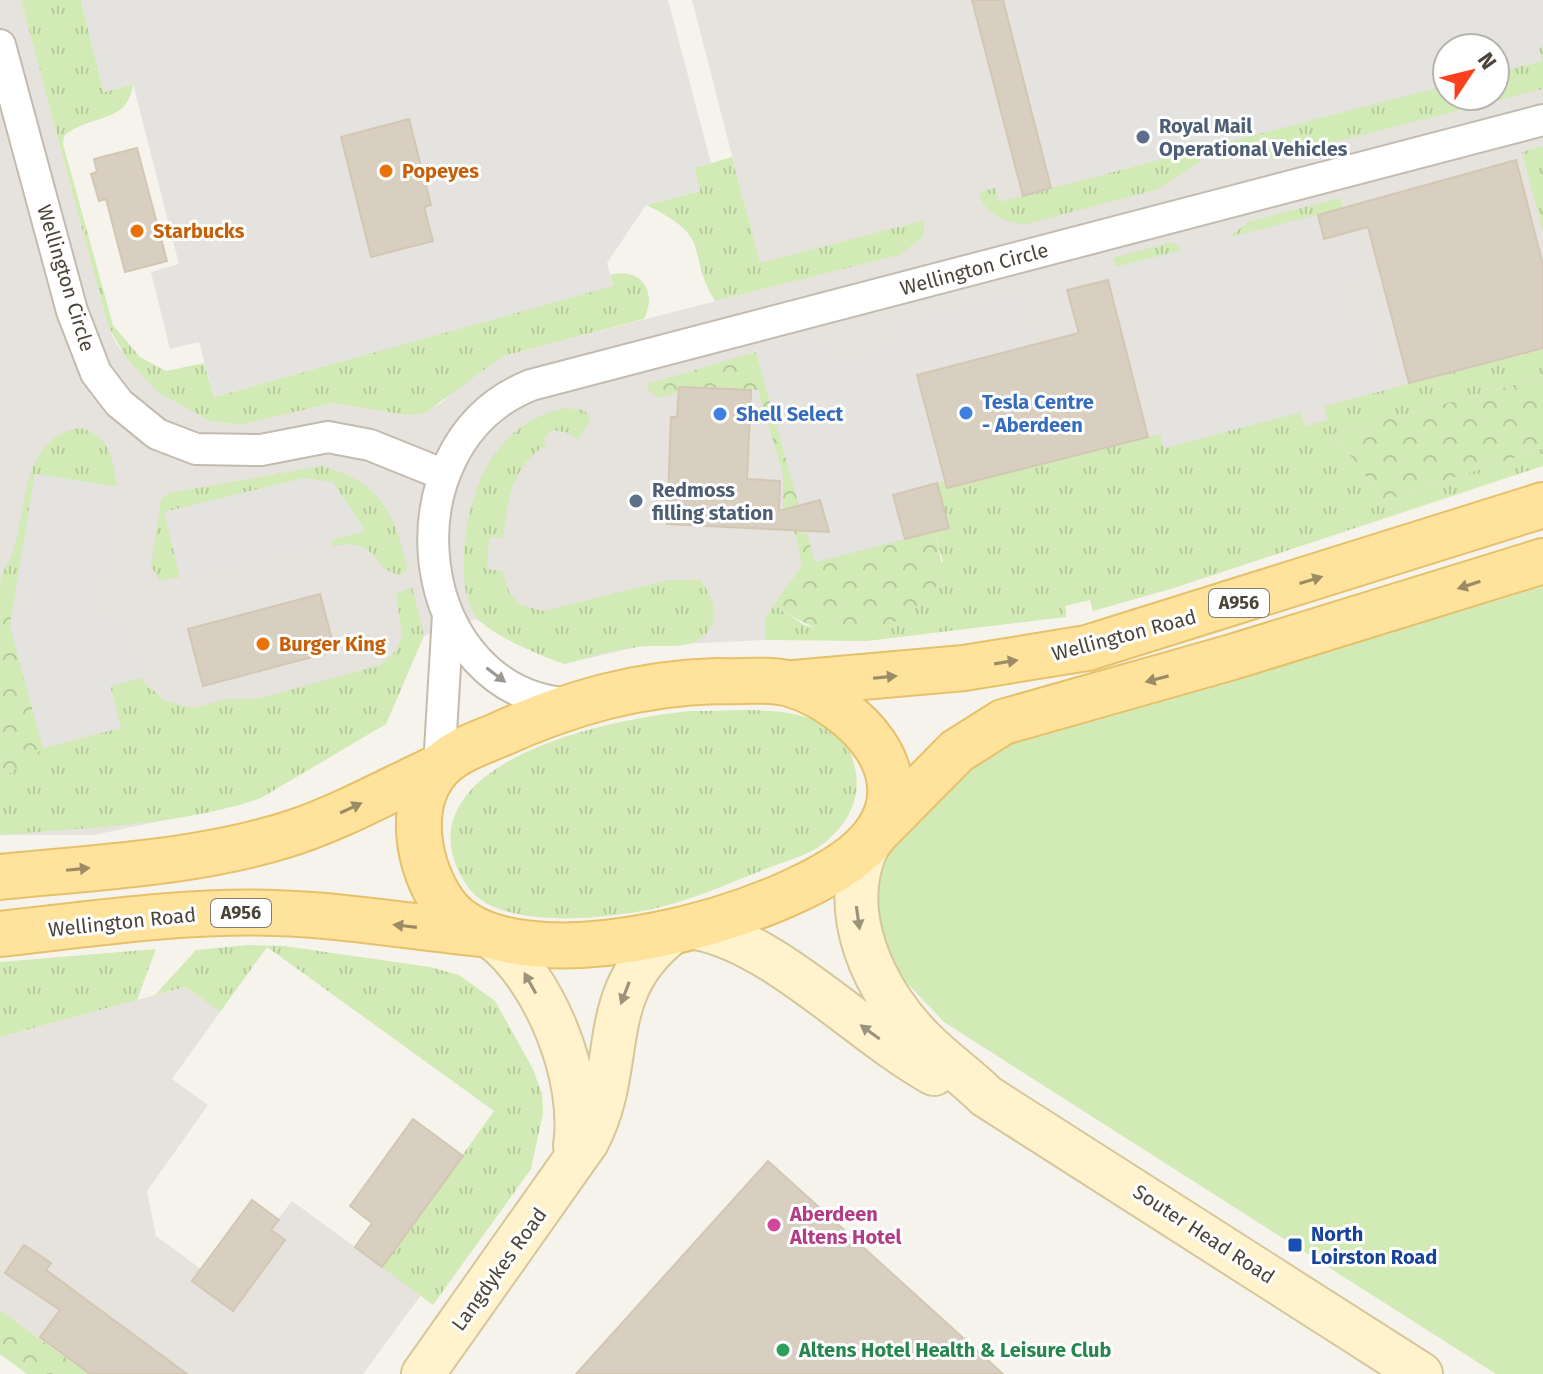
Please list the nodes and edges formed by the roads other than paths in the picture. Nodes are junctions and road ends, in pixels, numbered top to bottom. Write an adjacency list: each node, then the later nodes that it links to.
1 (0, 45): 3 (street, Wellington Circle)
2 (1543, 120): 3 (street, Wellington Circle)
3 (442, 474): 6 (street, Wellington Circle)
4 (1543, 505): 7 (main road, Wellington Road / A956, one-way to 4)
5 (1543, 561): 10 (main road, A956, one-way to 10)
6 (448, 615): 8 (street, Wellington Circle, one-way to 8); 9 (street, Wellington Circle)
7 (786, 683): 8 (main road, A956); 10 (main road, A956)
8 (576, 704): 9 (main road, A956)
9 (439, 767): 11 (main road, A956, one-way to 9); 14 (main road)
10 (873, 838): 12 (main road, A956); 15 (street, Souter Head Road, one-way to 15)
11 (0, 877)
12 (684, 931): 14 (main road, A956); 15 (street, Souter Head Road, one-way to 12); 16 (street, Langdykes Road, one-way to 16)
13 (0, 934): 14 (main road, Wellington Road / A956, one-way to 13)
14 (486, 935): 16 (street, Langdykes Road, one-way to 14)
15 (986, 1096): 18 (street, Souter Head Road)
16 (572, 1163): 17 (street, Langdykes Road)
17 (423, 1374)
18 (1421, 1374)

